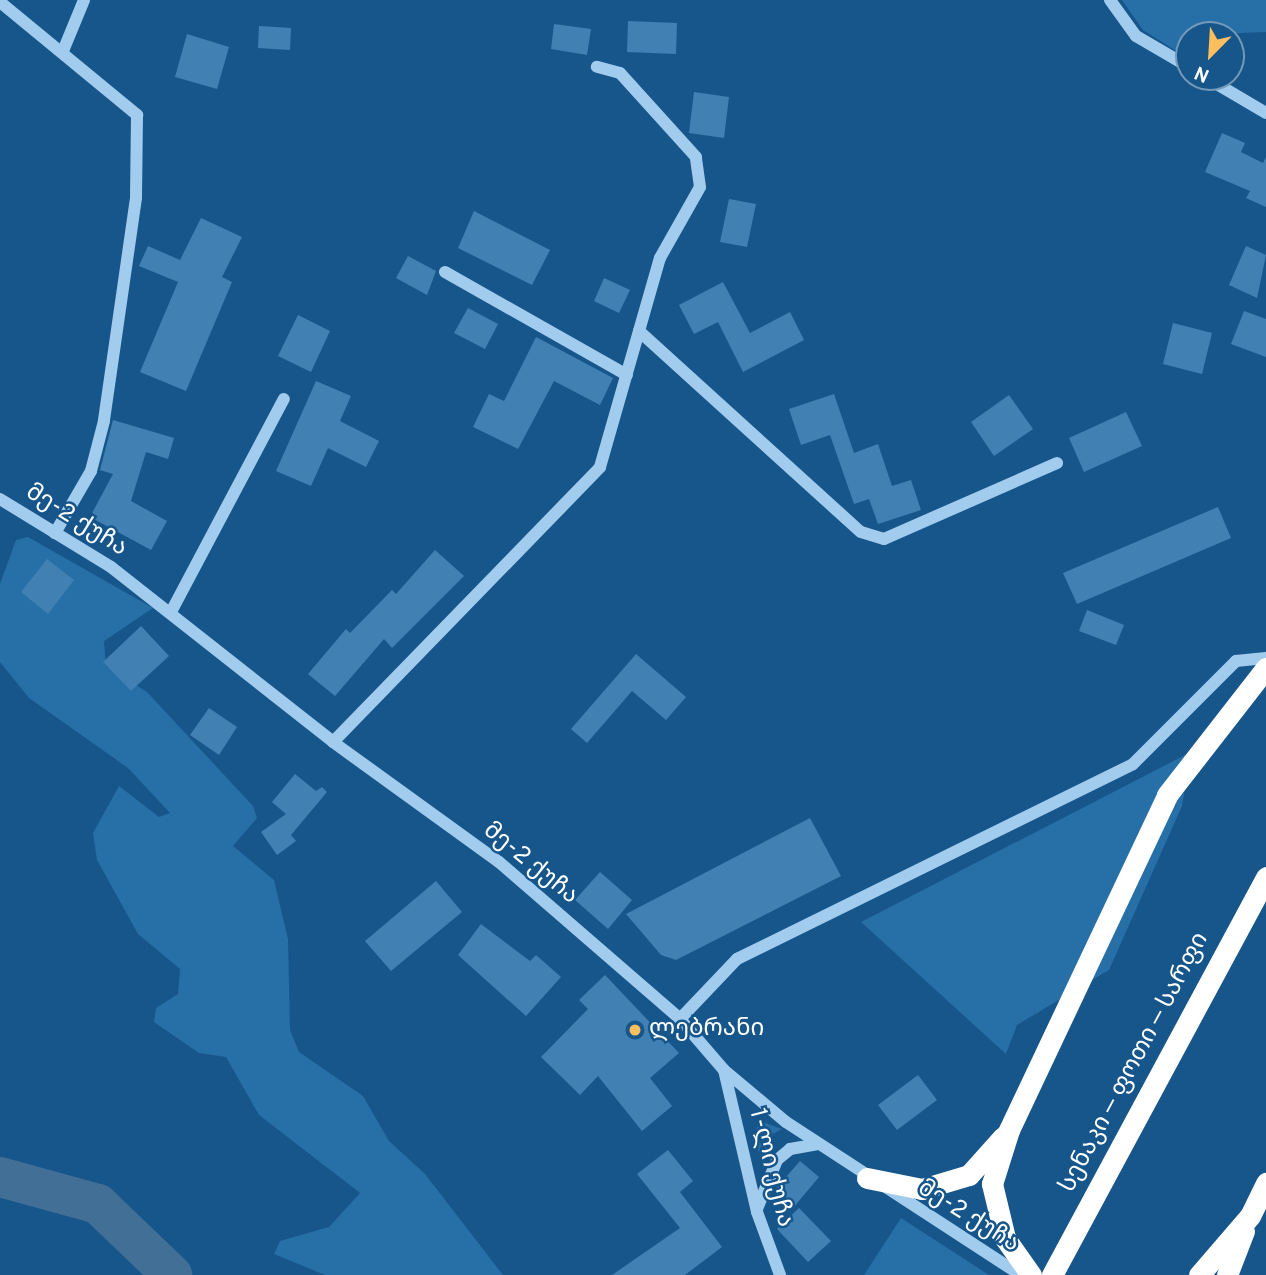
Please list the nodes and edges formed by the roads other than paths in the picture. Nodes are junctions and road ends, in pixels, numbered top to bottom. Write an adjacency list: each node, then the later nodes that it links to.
1 (84, 0): 4 (street)
2 (1110, 0): 5 (street)
3 (0, 2): 4 (street)
4 (63, 51): 15 (street)
5 (1175, 59)
6 (597, 67): 10 (street)
7 (1229, 91): 8 (street)
8 (1266, 113)
9 (445, 272): 11 (street)
10 (639, 331): 11 (street); 13 (street)
11 (626, 374): 18 (street)
12 (284, 399): 16 (street)
13 (1057, 463)
14 (0, 499): 15 (street, მე-2 ქუჩა)
15 (55, 533): 16 (street, მე-2 ქუჩა)
16 (171, 612): 18 (street, მე-2 ქუჩა)
17 (1264, 666): 20 (street); 22 (highway)
18 (333, 742): 20 (street, მე-2 ქუჩა)
19 (1266, 877): 31 (highway, სენაკი — ფოთი — სარფი)
20 (680, 1019): 21 (street, მე-2 ქუჩა)
21 (724, 1070): 23 (street, მე-2 ქუჩა); 26 (street, 1-ლი ქუჩა)
22 (1009, 1130): 24 (highway); 30 (highway)
23 (817, 1144): 24 (street, მე-2 ქუჩა); 26 (street)
24 (866, 1178): 29 (street, მე-2 ქუჩა)
25 (1266, 1184): 27 (highway)
26 (757, 1212): 28 (street, 1-ლი ქუჩა)
27 (1250, 1216): 32 (highway); 33 (highway)
28 (780, 1275)
29 (1021, 1275)
30 (1031, 1275)
31 (1052, 1275)
32 (1199, 1275)
33 (1227, 1275)

